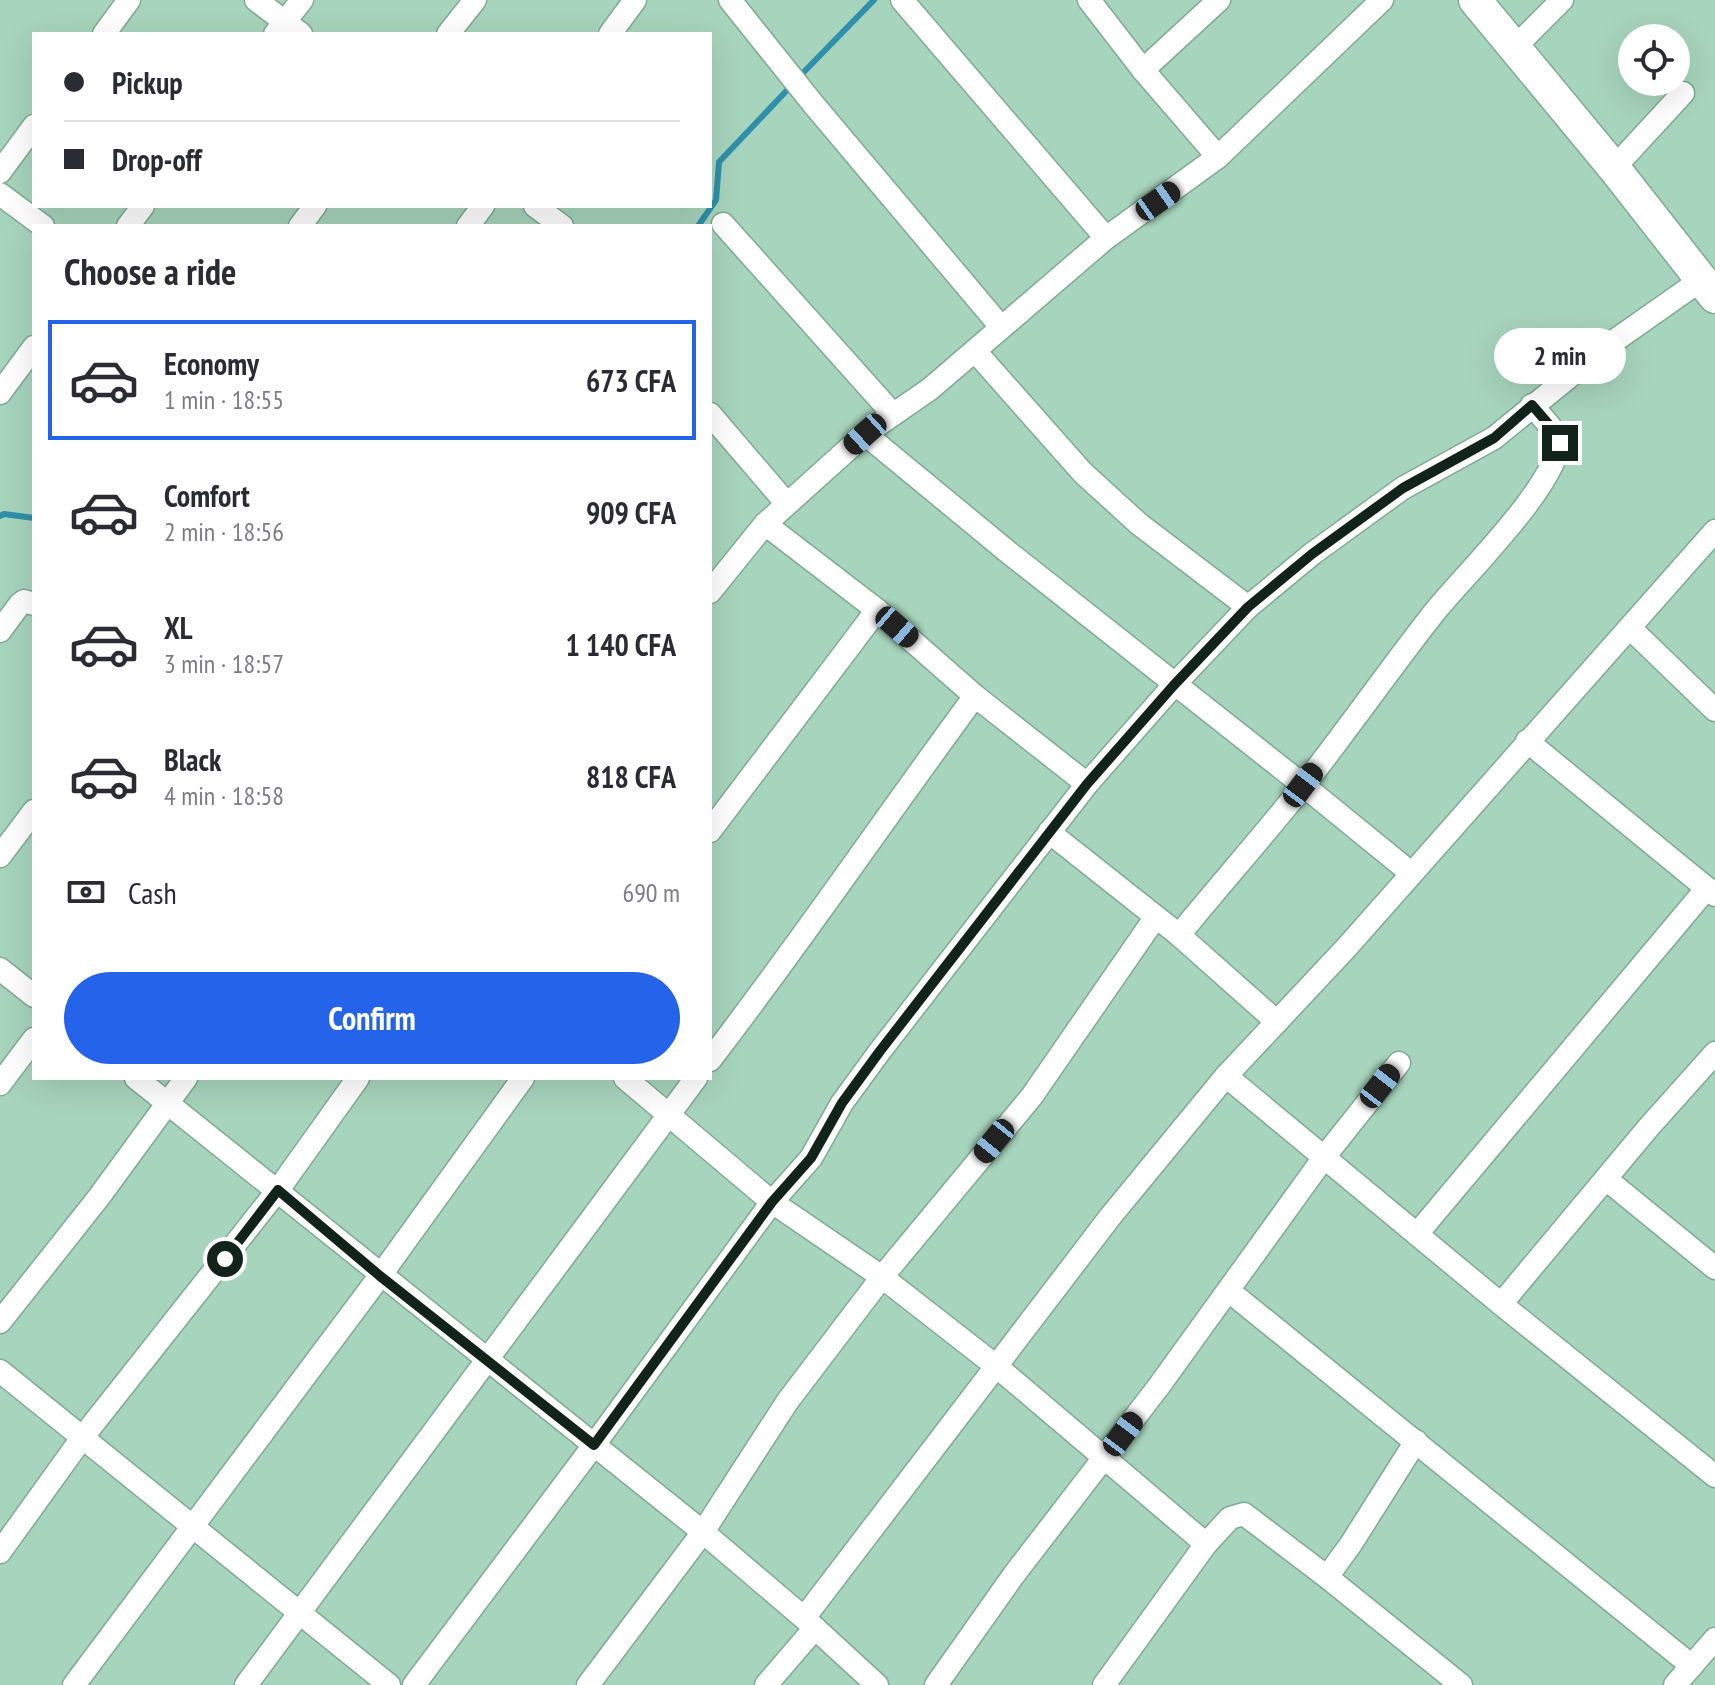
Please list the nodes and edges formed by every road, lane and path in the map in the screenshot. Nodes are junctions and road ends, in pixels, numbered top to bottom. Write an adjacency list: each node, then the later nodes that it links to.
1 (129, 0): 14 (street)
2 (256, 0): 13 (street)
3 (302, 0): 13 (street)
4 (475, 0): 15 (street)
5 (635, 0): 16 (street)
6 (730, 0): 31 (street)
7 (902, 0): 29 (street)
8 (1089, 0): 18 (street)
9 (1219, 0): 18 (street)
10 (1382, 0): 21 (street)
11 (1475, 0): 17 (street)
12 (1562, 0): 17 (street)
13 (287, 30)
14 (105, 32)
15 (450, 32)
16 (611, 32)
17 (1514, 48): 22 (street)
18 (1143, 70): 21 (street)
19 (1680, 96): 22 (street)
20 (32, 129): 23 (street)
21 (1218, 157): 29 (street)
22 (1614, 168): 30 (street)
23 (0, 172)
24 (0, 194): 26 (street)
25 (538, 208): 27 (street)
26 (40, 224)
27 (559, 224)
28 (723, 224): 36 (street)
29 (1106, 238): 31 (street)
30 (1708, 288): 35 (street)
31 (1001, 327): 33 (street)
32 (32, 350): 34 (street)
33 (975, 351): 36 (street); 44 (street)
34 (0, 393)
35 (1532, 405): 44 (street); 53 (street)
36 (892, 413): 38 (street)
37 (712, 416): 39 (street)
38 (865, 434): 39 (street); 48 (street)
39 (787, 504): 40 (street)
40 (765, 524): 42 (street); 45 (street)
41 (1715, 531): 46 (street)
42 (712, 590)
43 (32, 603): 47 (street)
44 (1248, 607): 48 (street)
45 (877, 610): 49 (street); 55 (street)
46 (1631, 629): 50 (street); 51 (street)
47 (0, 631)
48 (1174, 685): 52 (street); 53 (street)
49 (975, 696): 52 (street); 66 (street)
50 (1715, 710)
51 (1527, 741): 58 (street); 59 (street)
52 (1087, 784): 56 (street)
53 (1303, 785): 58 (street); 61 (street)
54 (32, 814): 57 (street)
55 (712, 828)
56 (1049, 832): 60 (street); 82 (street)
57 (0, 856)
58 (1411, 873): 64 (street)
59 (1711, 892): 83 (street)
60 (1155, 918): 61 (street); 86 (street)
61 (1179, 935): 64 (street)
62 (0, 969): 63 (street)
63 (32, 994)
64 (1277, 1022): 69 (street)
65 (32, 1042): 76 (street)
66 (712, 1057)
67 (1399, 1063): 79 (street)
68 (1711, 1069): 80 (street)
69 (1226, 1076): 79 (street); 91 (street)
70 (138, 1080): 77 (street)
71 (184, 1080): 77 (street)
72 (357, 1080): 81 (street)
73 (522, 1080): 85 (street)
74 (627, 1080): 78 (street)
75 (694, 1080): 78 (street)
76 (0, 1084)
77 (167, 1103): 81 (street); 89 (street)
78 (668, 1114): 82 (street); 90 (street)
79 (1325, 1156): 83 (street); 87 (street)
80 (1606, 1179): 84 (street); 88 (street)
81 (278, 1190): 85 (street); 93 (street)
82 (772, 1202): 86 (street); 95 (street)
83 (1417, 1234): 88 (street)
84 (1715, 1268)
85 (380, 1276): 90 (street); 98 (street)
86 (882, 1277): 91 (street); 99 (street)
87 (1229, 1291): 94 (street); 96 (street)
88 (1501, 1304): 97 (street)
89 (0, 1322)
90 (486, 1361): 95 (street); 103 (street)
91 (996, 1366): 96 (street); 104 (street)
92 (0, 1371): 93 (street)
93 (82, 1438): 98 (street); 101 (street)
94 (1416, 1441): 102 (street); 106 (street)
95 (594, 1445): 99 (street); 110 (street)
96 (1105, 1458): 100 (street); 114 (street)
97 (1715, 1476)
98 (193, 1526): 103 (street); 107 (street)
99 (703, 1532): 104 (street); 111 (street)
100 (1206, 1544): 102 (street); 115 (street)
101 (0, 1552)
102 (1327, 1577): 116 (street)
103 (301, 1614): 108 (street); 109 (street)
104 (810, 1623): 112 (street); 113 (street)
105 (1715, 1639): 106 (street)
106 (1692, 1666): 117 (street)
107 (74, 1685)
108 (246, 1685)
109 (389, 1685)
110 (414, 1685)
111 (588, 1685)
112 (766, 1685)
113 (877, 1685)
114 (936, 1685)
115 (1104, 1685)
116 (1461, 1685)
117 (1675, 1685)

